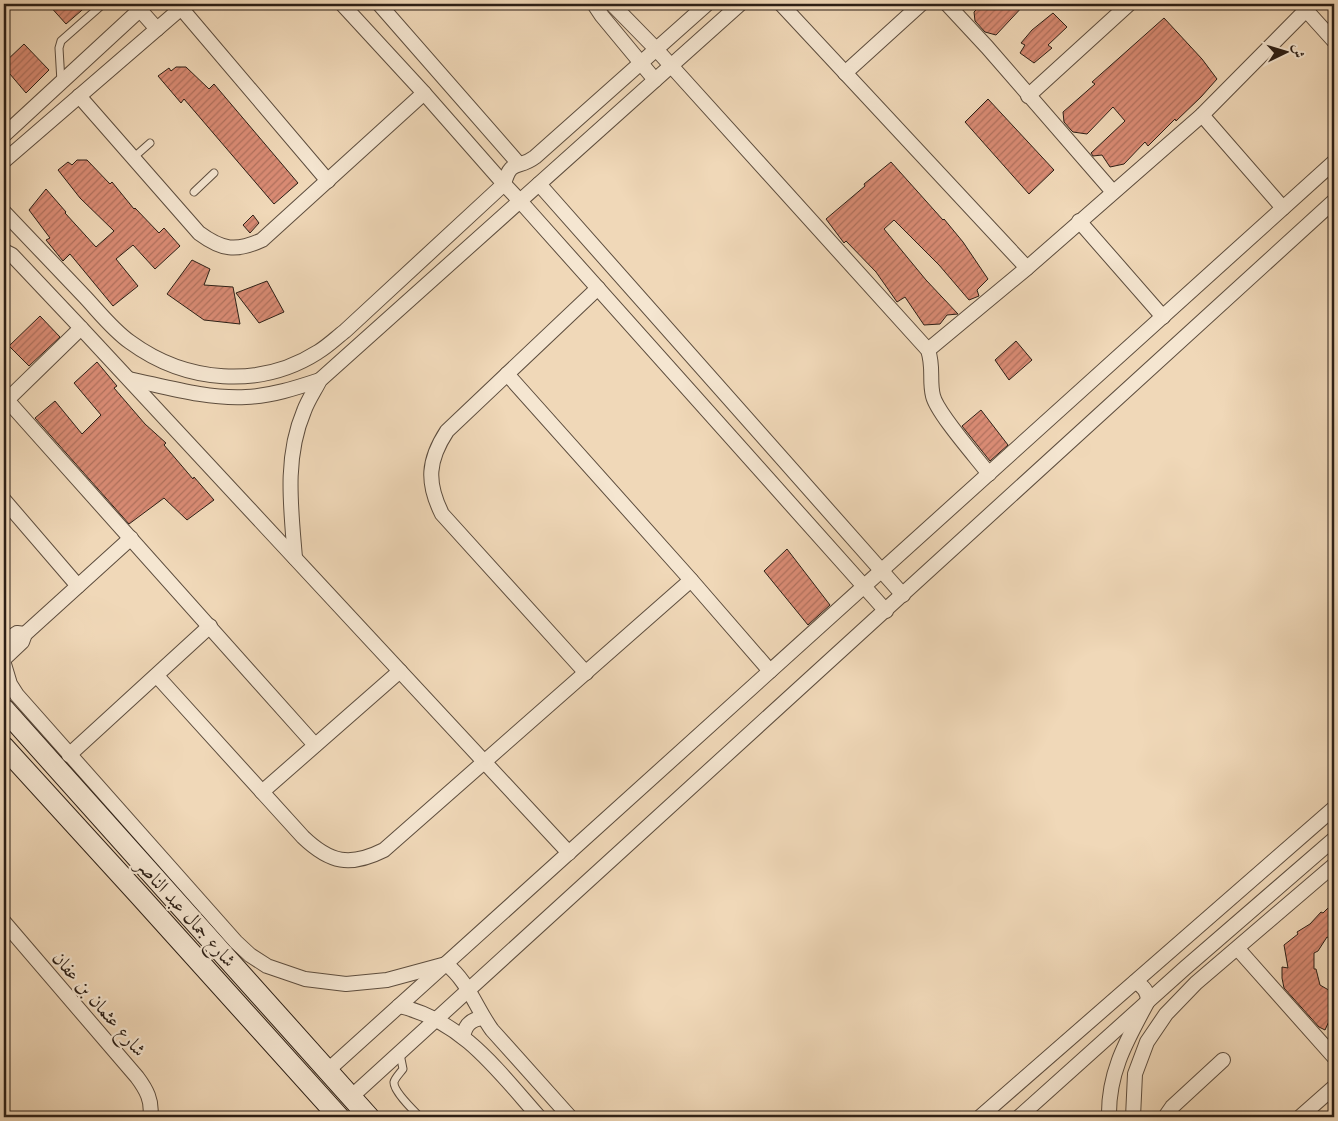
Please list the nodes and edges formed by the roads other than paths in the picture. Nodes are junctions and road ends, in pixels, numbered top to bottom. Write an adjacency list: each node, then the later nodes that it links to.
1 (103, 4): 22 (lane)
2 (342, 4): 23 (street)
3 (379, 4): 32 (street)
4 (594, 4): 18 (street)
5 (612, 4): 17 (street)
6 (707, 4): 17 (street)
7 (740, 4): 19 (street)
8 (780, 4): 20 (street)
9 (921, 4): 20 (street)
10 (947, 4): 25 (street)
11 (1129, 4): 25 (street)
12 (183, 6): 15 (street); 34 (street)
13 (143, 7): 15 (street); 22 (street)
14 (1307, 7): 16 (street); 26 (street)
15 (157, 29): 24 (street)
16 (1334, 41)
17 (656, 49): 18 (street); 19 (street)
18 (640, 63): 21 (street); 32 (street)
19 (671, 65): 21 (street); 49 (street)
20 (845, 73): 45 (street)
21 (655, 80): 36 (street)
22 (62, 83): 27 (street)
23 (424, 93): 34 (street); 35 (street)
24 (79, 96): 29 (street); 30 (street)
25 (1028, 96): 38 (street)
26 (1202, 115): 38 (street); 41 (street)
27 (4, 135)
28 (150, 143): 29 (lane)
29 (133, 158): 34 (street)
30 (4, 161)
31 (1334, 162): 41 (street)
32 (519, 164): 35 (street)
33 (214, 173): 37 (lane)
34 (328, 181)
35 (504, 184): 39 (street); 42 (street)
36 (539, 184): 39 (street); 58 (street)
37 (194, 192)
38 (1113, 192): 43 (street)
39 (520, 201): 46 (street); 52 (street)
40 (1334, 202): 62 (street)
41 (1283, 208): 47 (street)
42 (4, 212)
43 (1079, 222): 45 (street); 47 (street)
44 (4, 252): 48 (street)
45 (1027, 268): 49 (street)
46 (598, 288): 50 (street); 61 (street)
47 (1163, 317): 54 (street)
48 (81, 328): 51 (street); 53 (street)
49 (928, 350): 54 (street)
50 (507, 374): 59 (street); 71 (street)
51 (129, 379): 52 (street); 57 (street)
52 (320, 380): 57 (street)
53 (5, 401): 56 (street)
54 (989, 474): 58 (street)
55 (4, 500): 60 (street)
56 (131, 538): 60 (street); 64 (street)
57 (295, 558): 69 (street)
58 (881, 571): 61 (street); 62 (street)
59 (691, 580): 70 (street); 71 (street)
60 (78, 586): 65 (street)
61 (865, 586): 63 (street); 70 (street)
62 (903, 595): 63 (street)
63 (886, 611): 91 (street)
64 (210, 626): 72 (street); 74 (street)
65 (25, 634): 66 (street); 67 (street)
66 (4, 642)
67 (4, 659)
68 (4, 664): 76 (street)
69 (400, 671): 74 (street); 77 (street)
70 (770, 671): 82 (street)
71 (586, 673): 77 (street)
72 (157, 676): 76 (street); 78 (street)
73 (4, 709): 81 (main road, شارع جمال عبد الناصر)
74 (315, 745): 78 (street)
75 (4, 747): 84 (main road, شارع جمال عبد الناصر)
76 (69, 755): 89 (street)
77 (484, 762): 78 (street); 82 (street)
78 (262, 792)
79 (1334, 808): 90 (street)
80 (1334, 839): 92 (street)
81 (131, 852): 84 (main road); 85 (main road, شارع جمال عبد الناصر)
82 (569, 853): 89 (street)
83 (1334, 865): 88 (street)
84 (115, 869): 86 (main road, شارع جمال عبد الناصر)
85 (156, 880): 86 (main road); 100 (main road, شارع جمال عبد الناصر)
86 (139, 895): 103 (main road, شارع جمال عبد الناصر)
87 (4, 922): 104 (street, شارع عثمان بن عفان)
88 (1238, 949): 98 (street); 112 (street)
89 (446, 964): 91 (street); 93 (street)
90 (1135, 982): 92 (street); 109 (street)
91 (469, 990): 94 (street); 95 (street)
92 (1148, 1001): 110 (street); 111 (street)
93 (400, 1006): 95 (street); 100 (street)
94 (483, 1018): 96 (street); 108 (street)
95 (437, 1019): 96 (street); 97 (street)
96 (463, 1037): 107 (street)
97 (397, 1055): 102 (street); 106 (lane)
98 (1334, 1057)
99 (1223, 1060): 113 (street)
100 (328, 1071): 102 (main road, شارع جمال عبد الناصر)
101 (1334, 1087): 114 (street)
102 (351, 1097): 105 (main road, شارع جمال عبد الناصر)
103 (337, 1116)
104 (150, 1117)
105 (369, 1117)
106 (420, 1117)
107 (539, 1117)
108 (570, 1117)
109 (980, 1117)
110 (1018, 1117)
111 (1109, 1117)
112 (1133, 1117)
113 (1165, 1117)
114 (1300, 1117)

